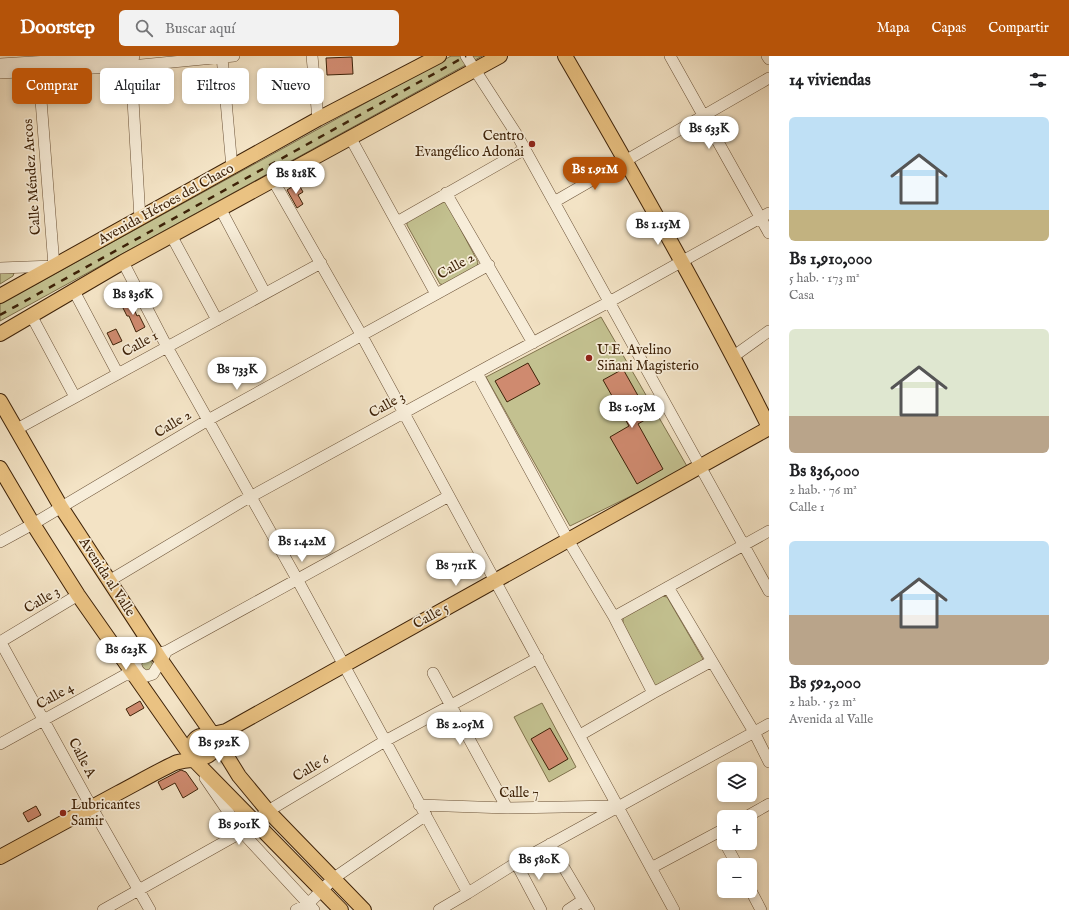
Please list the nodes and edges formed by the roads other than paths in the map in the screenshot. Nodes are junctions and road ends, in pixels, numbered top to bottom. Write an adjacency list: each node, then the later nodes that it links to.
1 (222, 56): 2 (street); 10 (street); 22 (street)
2 (234, 56)
3 (312, 56): 18 (street)
4 (438, 56): 18 (main road, Avenida Héroes del Chaco)
5 (466, 56): 14 (street)
6 (500, 56): 14 (main road)
7 (565, 56): 21 (main road)
8 (670, 56): 17 (street)
9 (767, 56): 11 (street)
10 (132, 59): 13 (street); 28 (street)
11 (769, 59)
12 (0, 64): 13 (street)
13 (39, 66): 15 (street); 36 (street, Calle Méndez Arcos)
14 (475, 70): 19 (main road); 20 (street)
15 (0, 73)
16 (769, 78): 17 (street)
17 (704, 116): 21 (street); 27 (street)
18 (318, 120): 22 (main road, Avenida Héroes del Chaco)
19 (350, 137): 23 (main road); 29 (street)
20 (524, 149): 24 (street); 25 (street)
21 (624, 161): 25 (street); 33 (main road)
22 (232, 168): 28 (main road, Avenida Héroes del Chaco)
23 (273, 180): 26 (main road); 34 (street)
24 (446, 193): 29 (street); 35 (street)
25 (554, 202): 42 (street)
26 (220, 208): 31 (main road); 39 (street)
27 (765, 215): 30 (street); 33 (street, Calle 3)
28 (140, 219): 36 (main road, Avenida Héroes del Chaco)
29 (397, 222): 40 (street)
30 (769, 232)
31 (171, 235): 32 (main road); 44 (street)
32 (123, 262): 38 (main road); 49 (street)
33 (682, 262): 42 (street, Calle 3); 50 (main road)
34 (321, 263): 39 (street, Calle 1); 47 (street)
35 (489, 265): 40 (street, Calle 2); 48 (street)
36 (54, 266): 37 (street); 41 (main road, Avenida Héroes del Chaco)
37 (0, 268)
38 (74, 291): 43 (main road); 52 (street)
39 (265, 293): 44 (street, Calle 1)
40 (436, 294): 47 (street, Calle 2)
41 (0, 296)
42 (609, 302): 48 (street, Calle 3); 59 (street)
43 (31, 315): 46 (main road); 53 (street)
44 (216, 320): 49 (street, Calle 1)
45 (769, 331): 50 (street)
46 (0, 334)
47 (362, 336): 55 (street); 56 (street, Calle 2)
48 (533, 343): 51 (street, Calle 3)
49 (167, 347): 52 (street, Calle 1); 56 (street)
50 (734, 356): 57 (main road)
51 (477, 373): 55 (street, Calle 3); 66 (street)
52 (118, 374): 53 (street, Calle 1)
53 (75, 397): 58 (street, Calle 1)
54 (0, 400): 58 (main road, Avenida al Valle)
55 (404, 413): 61 (street); 62 (street, Calle 3)
56 (208, 420): 62 (street); 63 (street, Calle 2)
57 (769, 427): 59 (main road, Calle 5)
58 (17, 429): 63 (main road, Avenida al Valle)
59 (701, 467): 66 (main road, Calle 5); 68 (street)
60 (0, 468): 64 (main road, Avenida al Valle)
61 (449, 496): 69 (street); 70 (street)
62 (251, 497): 69 (street); 71 (street, Calle 3)
63 (61, 507): 64 (street, Calle 2); 71 (main road, Avenida al Valle)
64 (33, 524): 67 (street, Calle 2); 74 (main road, Avenida al Valle)
65 (769, 531): 68 (street)
66 (568, 540): 70 (main road, Calle 5); 75 (street)
67 (0, 542)
68 (743, 546): 72 (street); 73 (street)
69 (297, 579): 77 (street); 80 (street)
70 (495, 580): 78 (street); 80 (main road, Calle 5)
71 (109, 581): 77 (main road, Avenida al Valle)
72 (668, 587): 75 (street); 79 (street)
73 (769, 591)
74 (78, 595): 76 (street, Calle 3); 82 (main road, Avenida al Valle)
75 (614, 617): 83 (street)
76 (0, 641): 85 (street, Calle A)
77 (159, 657): 82 (street); 82 (street, Calle 4); 91 (main road, Avenida al Valle)
78 (538, 658): 84 (street, Calle 6); 88 (street)
79 (712, 661): 83 (street); 87 (street)
80 (343, 665): 89 (street); 91 (main road, Calle 5)
81 (434, 673): 84 (street)
82 (133, 674): 85 (street, Calle 4); 91 (main road, Avenida al Valle)
83 (653, 693): 88 (street)
84 (451, 705): 89 (street, Calle 6); 97 (street)
85 (44, 719): 90 (street, Calle 4); 96 (street, Calle A)
86 (769, 724): 87 (street)
87 (754, 732): 92 (street); 95 (street)
88 (580, 735): 95 (street)
89 (385, 741): 93 (street); 98 (street, Calle 6)
90 (0, 744)
91 (205, 744): 96 (main road); 98 (main road, Avenida al Valle); 101 (main road, Avenida al Valle); 102 (street)
92 (769, 762)
93 (419, 804): 97 (street, Calle 7); 100 (street)
94 (769, 804): 99 (street)
95 (618, 806): 97 (street, Calle 7); 104 (street); 107 (street)
96 (92, 808): 105 (main road); 109 (street, Calle A)
97 (506, 808)
98 (268, 811): 101 (street, Calle 6); 108 (main road, Avenida al Valle)
99 (757, 811)
100 (426, 815): 108 (street); 111 (street)
101 (256, 822): 102 (street, Calle 6); 110 (main road, Avenida al Valle)
102 (242, 832): 109 (street, Calle 6); 114 (street)
103 (717, 839): 107 (street)
104 (550, 844): 106 (street); 113 (street)
105 (0, 857)
106 (516, 863): 111 (street); 121 (street)
107 (651, 868): 123 (street)
108 (334, 878): 110 (street); 119 (main road, Avenida al Valle)
109 (139, 890): 115 (street, Calle 6); 116 (street, Calle A)
110 (322, 890): 114 (street); 118 (main road, Avenida al Valle)
111 (468, 893): 120 (street)
112 (755, 898): 124 (street)
113 (586, 905): 122 (street)
114 (311, 907): 117 (street)
115 (103, 910)
116 (150, 910)
117 (296, 910)
118 (341, 910)
119 (364, 910)
120 (439, 910)
121 (541, 910)
122 (568, 910)
123 (674, 910)
124 (761, 910)

